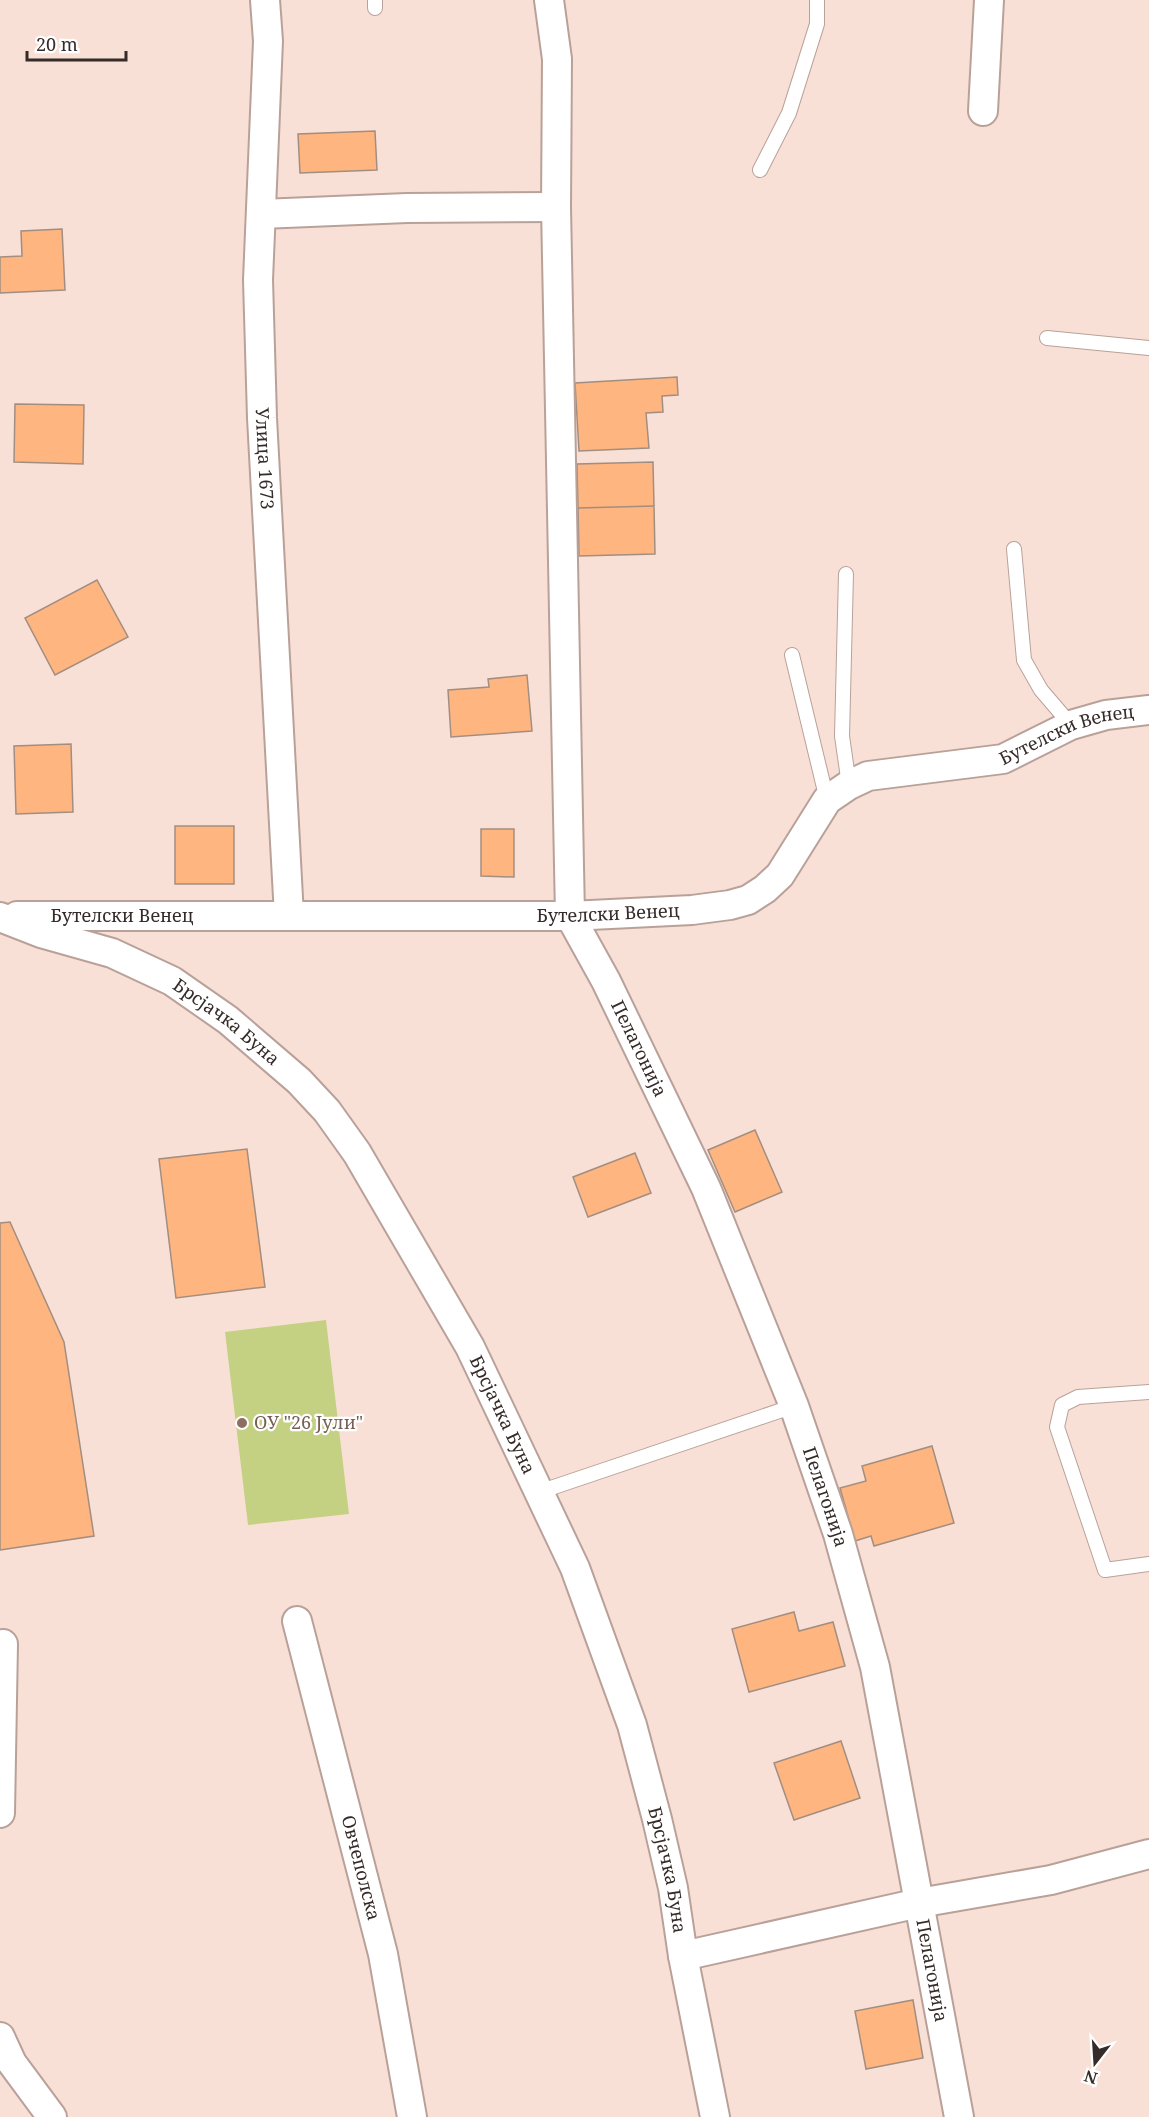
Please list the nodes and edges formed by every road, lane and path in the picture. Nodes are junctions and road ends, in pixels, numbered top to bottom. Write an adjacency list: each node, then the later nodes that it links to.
1 (265, 0): 8 (street, Улица 1673)
2 (549, 0): 7 (street)
3 (817, 0): 6 (lane)
4 (988, 0): 5 (street)
5 (983, 111)
6 (760, 170)
7 (556, 207): 8 (street); 19 (street)
8 (261, 214): 18 (street, Улица 1673)
9 (1047, 338): 10 (lane)
10 (1149, 348)
11 (1014, 549): 15 (lane)
12 (846, 574): 16 (lane)
13 (792, 655): 16 (lane)
14 (1149, 710): 15 (street, Бутелски Венец)
15 (1071, 725): 16 (street, Бутелски Венец)
16 (838, 793): 19 (street, Бутелски Венец)
17 (0, 916): 18 (street, Бутелски Венец); 22 (street, Брсјачка Буна)
18 (289, 916): 19 (street, Бутелски Венец)
19 (570, 916): 21 (street, Пелагонија)
20 (1149, 1392): 23 (lane)
21 (794, 1406): 22 (lane); 28 (street, Пелагонија)
22 (539, 1492): 29 (street, Брсјачка Буна)
23 (1149, 1564)
24 (297, 1621): 32 (street, Овчеполска)
25 (3, 1644): 26 (street)
26 (0, 1813)
27 (1149, 1854): 28 (street)
28 (919, 1903): 29 (street); 34 (street, Пелагонија)
29 (683, 1956): 33 (street, Брсјачка Буна)
30 (0, 2037): 31 (street)
31 (52, 2117)
32 (412, 2117)
33 (715, 2117)
34 (958, 2117)

